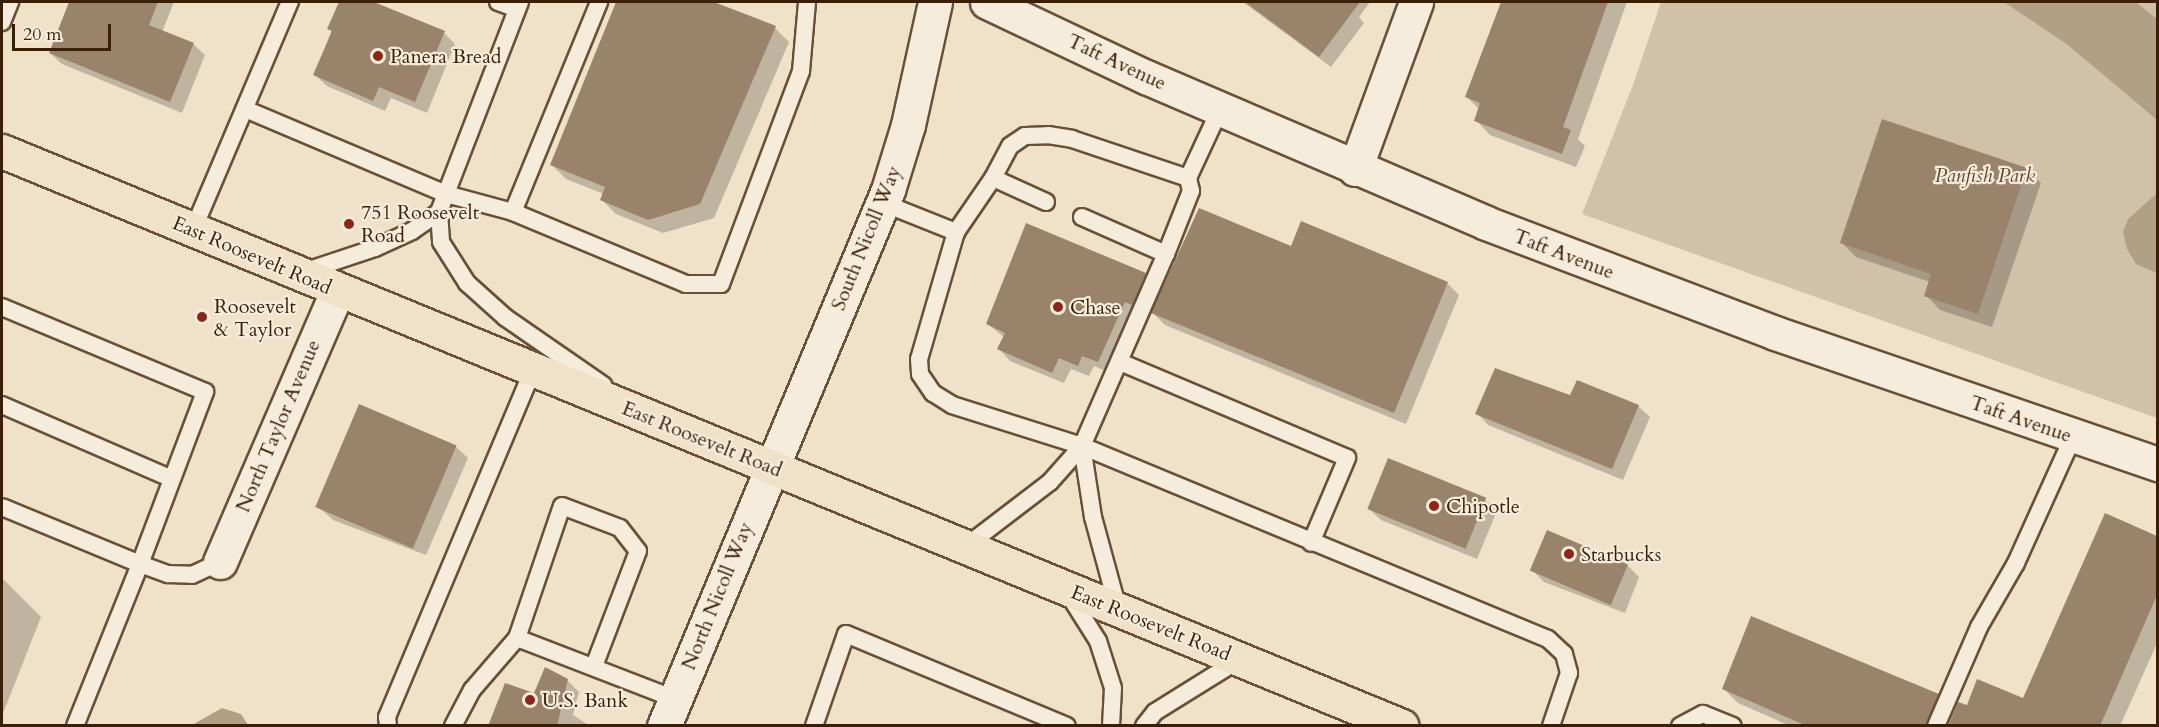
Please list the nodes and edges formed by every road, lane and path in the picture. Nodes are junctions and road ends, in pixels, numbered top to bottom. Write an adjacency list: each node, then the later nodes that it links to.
1 (10, 2): 10 (lane)
2 (290, 2): 12 (lane)
3 (498, 2): 9 (lane)
4 (599, 2): 21 (lane)
5 (807, 2): 21 (lane)
6 (935, 2): 19 (street, South Nicoll Way)
7 (987, 2): 11 (street, Taft Avenue)
8 (1416, 2): 14 (street)
9 (519, 5): 17 (lane)
10 (2, 22)
11 (1220, 109): 14 (street, Taft Avenue); 16 (lane)
12 (245, 110): 17 (lane); 23 (lane)
13 (2, 151): 23 (main road, East Roosevelt Road)
14 (1354, 169): 33 (street, Taft Avenue)
15 (993, 178): 16 (lane); 18 (lane); 24 (lane)
16 (1188, 178): 25 (lane)
17 (446, 194): 20 (lane); 21 (lane)
18 (1046, 202)
19 (882, 203): 24 (lane); 36 (street, South Nicoll Way)
20 (439, 212): 26 (lane); 32 (lane)
21 (513, 212)
22 (1082, 217): 25 (lane)
23 (193, 230): 26 (main road, East Roosevelt Road)
24 (956, 232): 34 (lane)
25 (1166, 255): 29 (lane)
26 (297, 274): 27 (main road, East Roosevelt Road)
27 (337, 291): 30 (main road, East Roosevelt Road); 41 (street, North Taylor Avenue)
28 (2, 307): 37 (lane)
29 (1120, 362): 34 (lane); 39 (lane)
30 (533, 370): 32 (main road, East Roosevelt Road); 51 (lane)
31 (2, 405): 37 (lane)
32 (651, 418): 36 (main road, East Roosevelt Road)
33 (2073, 437): 35 (street, Taft Avenue); 61 (lane)
34 (1082, 446): 39 (lane); 40 (lane); 44 (lane)
35 (2157, 464)
36 (771, 466): 40 (main road, East Roosevelt Road); 48 (street, North Nicoll Way)
37 (172, 479): 42 (lane)
38 (2, 507): 42 (lane)
39 (1311, 543): 58 (lane)
40 (965, 547): 43 (main road, East Roosevelt Road)
41 (220, 562): 42 (lane)
42 (140, 564): 50 (lane)
43 (1063, 586): 44 (main road, East Roosevelt Road); 55 (lane)
44 (1118, 609): 46 (main road, East Roosevelt Road)
45 (517, 638): 47 (lane); 47 (lane); 52 (lane)
46 (1240, 659): 49 (main road, East Roosevelt Road); 56 (lane)
47 (594, 666): 48 (lane)
48 (669, 712)
49 (1367, 719): 57 (main road, East Roosevelt Road)
50 (75, 726)
51 (388, 726)
52 (453, 726)
53 (814, 726): 54 (lane)
54 (1067, 726)
55 (1111, 726)
56 (1144, 726)
57 (1402, 726)
58 (1551, 726)
59 (1680, 726): 60 (lane)
60 (1733, 726)
61 (1936, 726)

